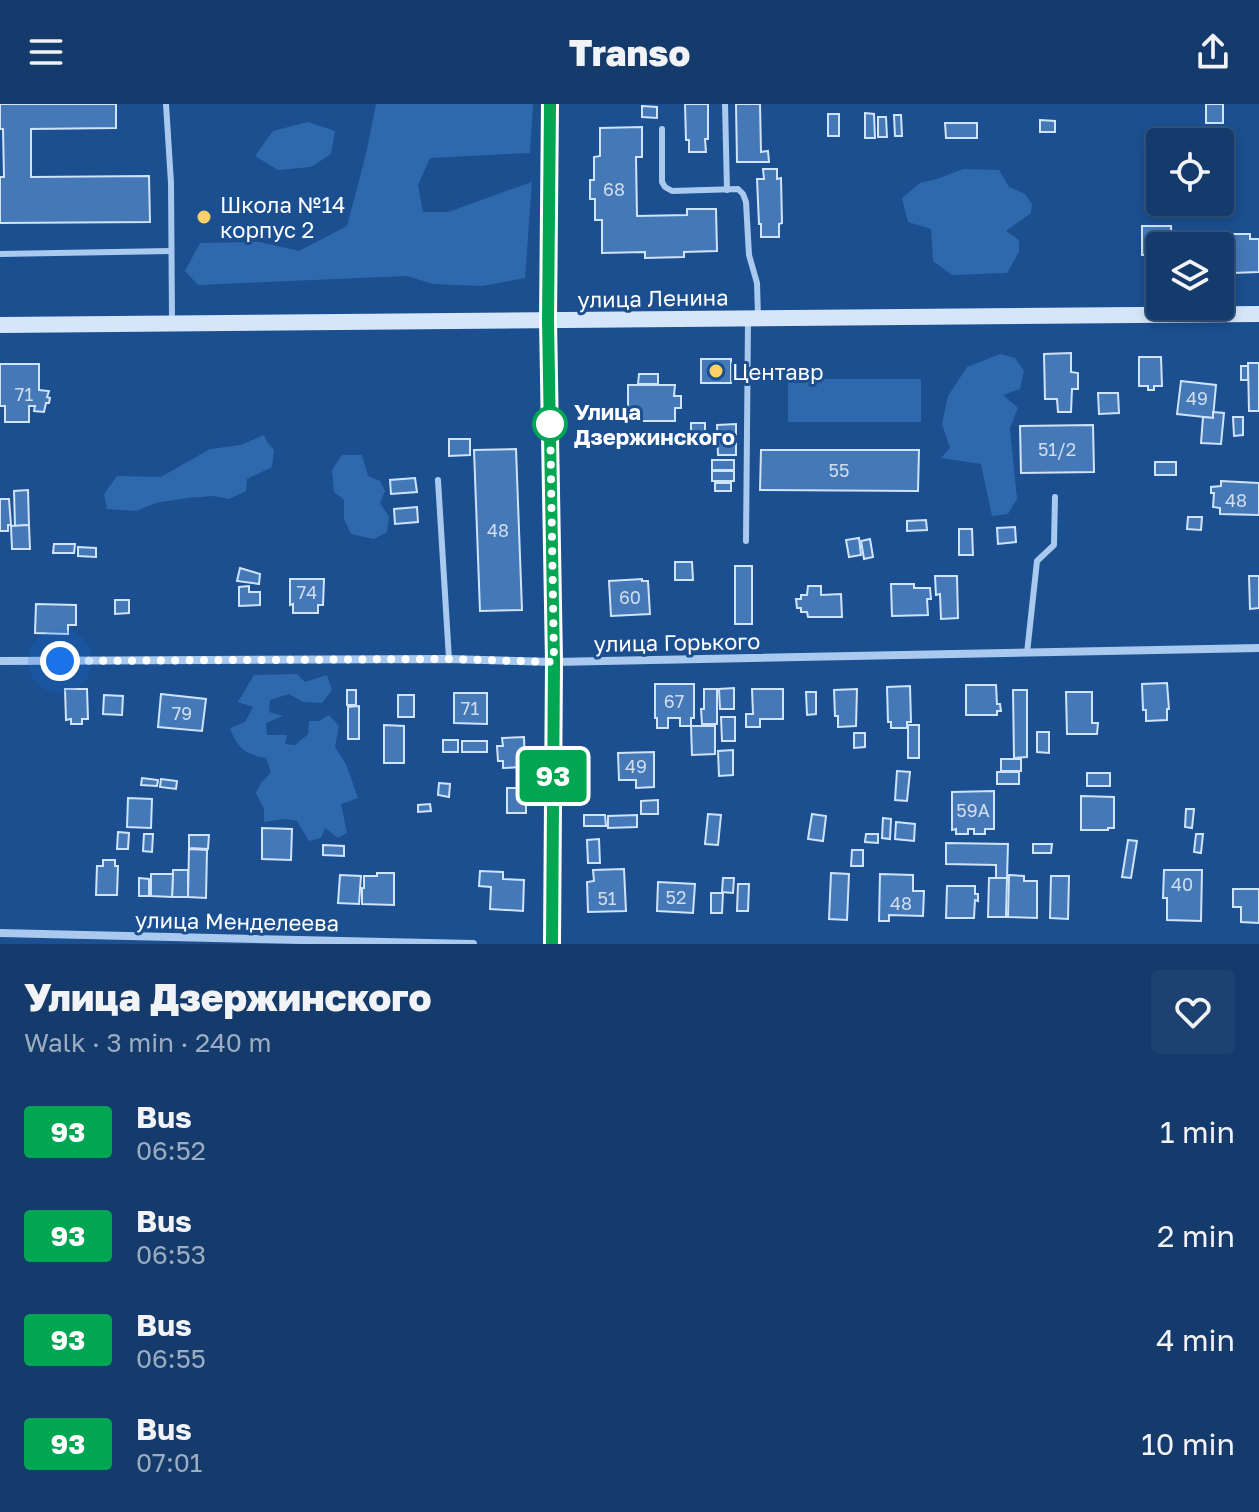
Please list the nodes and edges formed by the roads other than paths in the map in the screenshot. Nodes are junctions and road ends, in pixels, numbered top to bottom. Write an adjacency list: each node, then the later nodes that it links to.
1 (166, 104): 6 (lane)
2 (550, 104): 10 (main road)
3 (725, 104): 5 (lane)
4 (662, 129): 5 (lane)
5 (727, 190): 9 (lane)
6 (171, 251): 7 (lane); 11 (lane)
7 (0, 254)
8 (1259, 314): 9 (main road, улица Ленина)
9 (753, 319): 10 (main road, улица Ленина); 15 (lane)
10 (548, 321): 11 (main road, улица Ленина); 20 (main road)
11 (172, 323): 12 (main road, улица Ленина)
12 (0, 325)
13 (438, 480): 18 (lane)
14 (1055, 497): 17 (lane)
15 (746, 541)
16 (1259, 648): 17 (street, улица Горького)
17 (1027, 653): 20 (street, улица Горького)
18 (449, 659): 19 (street, улица Горького); 20 (street, улица Горького)
19 (0, 661)
20 (554, 662): 25 (main road)
21 (0, 933): 22 (street, улица Менделеева)
22 (90, 940): 23 (street, улица Менделеева)
23 (213, 941): 24 (street, улица Менделеева)
24 (473, 944)
25 (552, 944)

